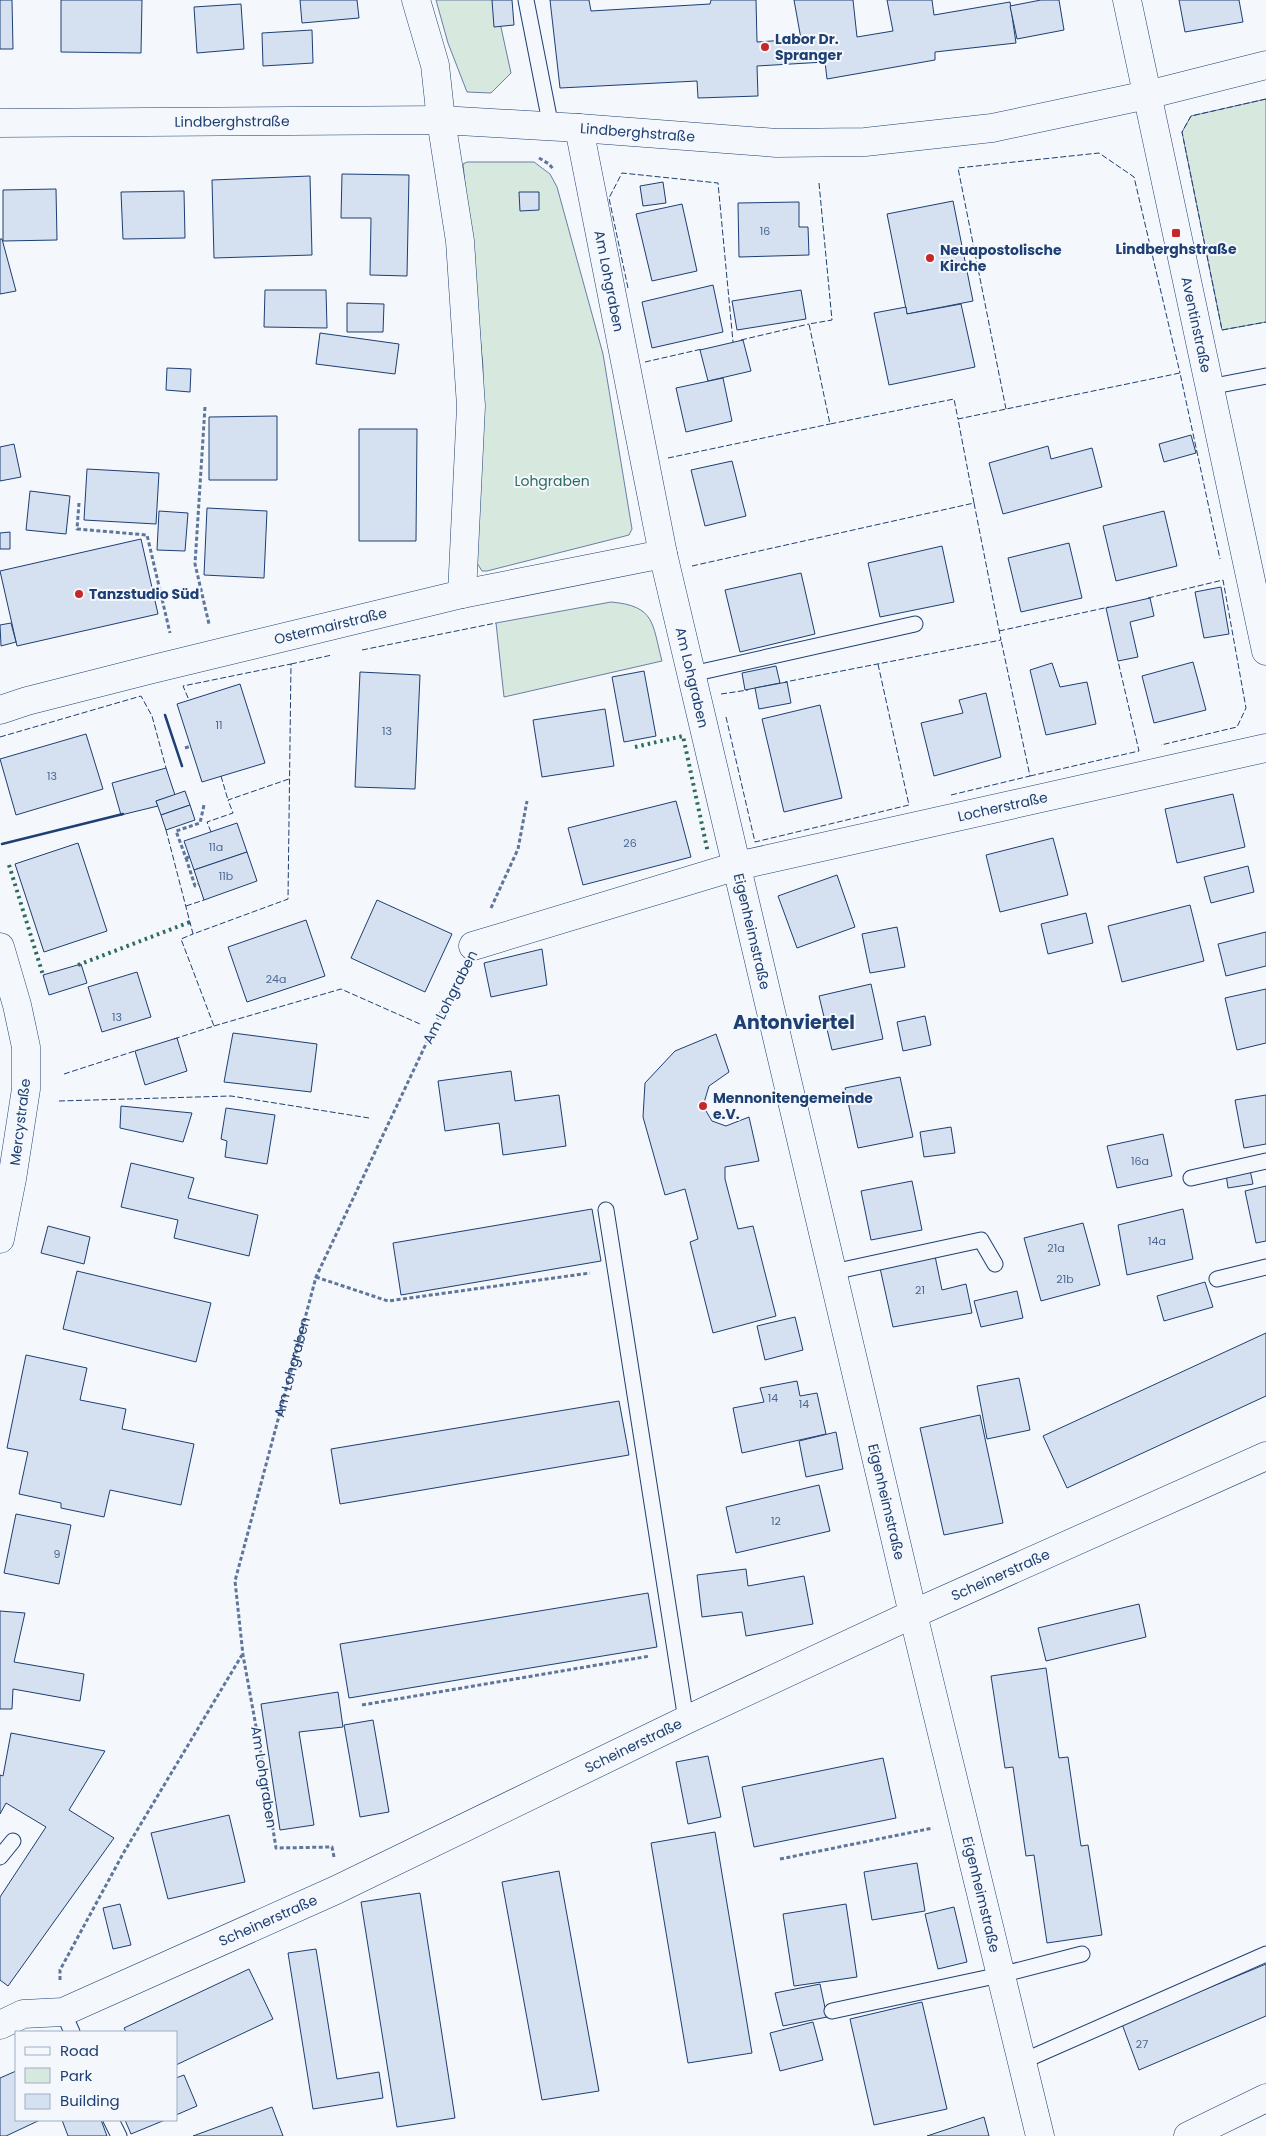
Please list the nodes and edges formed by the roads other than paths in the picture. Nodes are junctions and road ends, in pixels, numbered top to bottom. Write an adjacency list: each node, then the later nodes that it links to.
1 (416, 0): 6 (street)
2 (526, 0): 8 (lane)
3 (1127, 0): 5 (street, Aventinstraße)
4 (1266, 65): 5 (street, Lindberghstraße)
5 (1147, 95): 9 (street, Lindberghstraße); 11 (street, Aventinstraße)
6 (441, 120): 7 (street, Lindberghstraße); 8 (street, Lindberghstraße); 13 (street)
7 (0, 123)
8 (551, 127): 9 (street, Lindberghstraße)
9 (579, 128): 12 (street, Am Lohgraben)
10 (1266, 376): 11 (lane)
11 (1209, 387): 15 (street, Aventinstraße)
12 (663, 554): 13 (street, Ostermairstraße); 16 (street, Am Lohgraben)
13 (462, 594): 17 (street, Ostermairstraße)
14 (915, 624): 16 (lane)
15 (1266, 651)
16 (692, 674): 19 (street, Am Lohgraben)
17 (0, 710)
18 (1266, 748): 19 (street, Locherstraße)
19 (737, 866): 20 (street, Am Lohgraben); 29 (street, Eigenheimstraße)
20 (473, 946)
21 (0, 947): 23 (street, Mercystraße)
22 (1266, 1161): 24 (lane)
23 (6, 1178): 26 (street, Mercystraße)
24 (1191, 1178)
25 (606, 1210): 33 (lane)
26 (0, 1239)
27 (995, 1264): 29 (lane)
28 (1266, 1267): 30 (lane)
29 (833, 1272): 32 (street, Eigenheimstraße)
30 (1217, 1279)
31 (1266, 1456): 32 (street, Scheinerstraße)
32 (913, 1614): 33 (street, Scheinerstraße); 38 (street, Eigenheimstraße)
33 (686, 1720): 40 (street, Scheinerstraße)
34 (13, 1841): 35 (lane)
35 (0, 1857)
36 (1082, 1954): 38 (lane)
37 (1266, 1954): 42 (lane)
38 (1000, 1975): 39 (lane); 42 (street, Eigenheimstraße)
39 (832, 2011)
40 (67, 2022): 41 (street, Scheinerstraße)
41 (0, 2025)
42 (1021, 2062): 46 (street, Eigenheimstraße)
43 (1266, 2098): 47 (street)
44 (112, 2121): 45 (lane)
45 (119, 2136)
46 (1040, 2136)
47 (1188, 2136)

